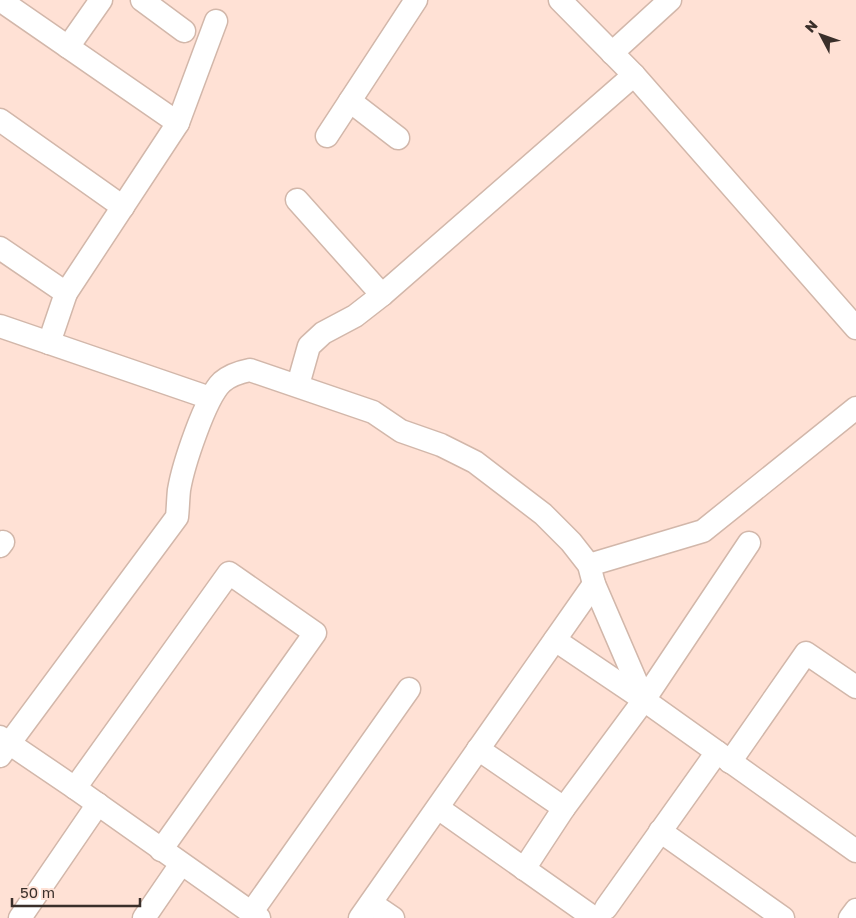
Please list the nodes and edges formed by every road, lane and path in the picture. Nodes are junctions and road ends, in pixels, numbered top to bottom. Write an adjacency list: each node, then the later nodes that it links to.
1 (0, 0): 9 (street)
2 (101, 0): 9 (street)
3 (142, 0): 8 (street)
4 (560, 0): 10 (street)
5 (670, 0): 10 (street)
6 (410, 2): 12 (street)
7 (216, 21): 14 (street)
8 (184, 31)
9 (68, 47): 14 (street)
10 (612, 52): 11 (street)
11 (634, 75): 21 (street); 23 (street)
12 (350, 101): 15 (street); 16 (street)
13 (0, 120): 18 (street)
14 (178, 123): 18 (street)
15 (327, 136)
16 (398, 138)
17 (298, 200): 21 (street)
18 (123, 207): 20 (street)
19 (0, 248): 20 (street)
20 (66, 293): 24 (street)
21 (382, 295): 25 (street)
22 (0, 326): 24 (street)
23 (856, 328)
24 (50, 343): 26 (street)
25 (298, 385): 26 (street); 29 (street)
26 (210, 398): 34 (street)
27 (856, 408): 29 (street)
28 (749, 543): 33 (street)
29 (592, 575): 30 (street); 33 (street)
30 (555, 640): 33 (street); 35 (street)
31 (856, 687): 36 (street)
32 (409, 689): 48 (street)
33 (644, 700): 36 (street); 40 (street)
34 (3, 746): 37 (street)
35 (478, 749): 39 (street); 40 (street)
36 (724, 757): 41 (street); 43 (street)
37 (75, 788): 38 (street); 42 (street)
38 (98, 804): 42 (street); 50 (street)
39 (438, 808): 45 (street); 46 (street)
40 (564, 808): 45 (street)
41 (660, 831): 49 (street); 53 (street)
42 (161, 850): 44 (street)
43 (856, 851)
44 (181, 864): 48 (street); 51 (street)
45 (524, 869): 49 (street)
46 (365, 910): 52 (street)
47 (856, 910): 54 (street)
48 (255, 915)
49 (605, 916)
50 (20, 918)
51 (144, 918)
52 (392, 918)
53 (783, 918)
54 (850, 918)

